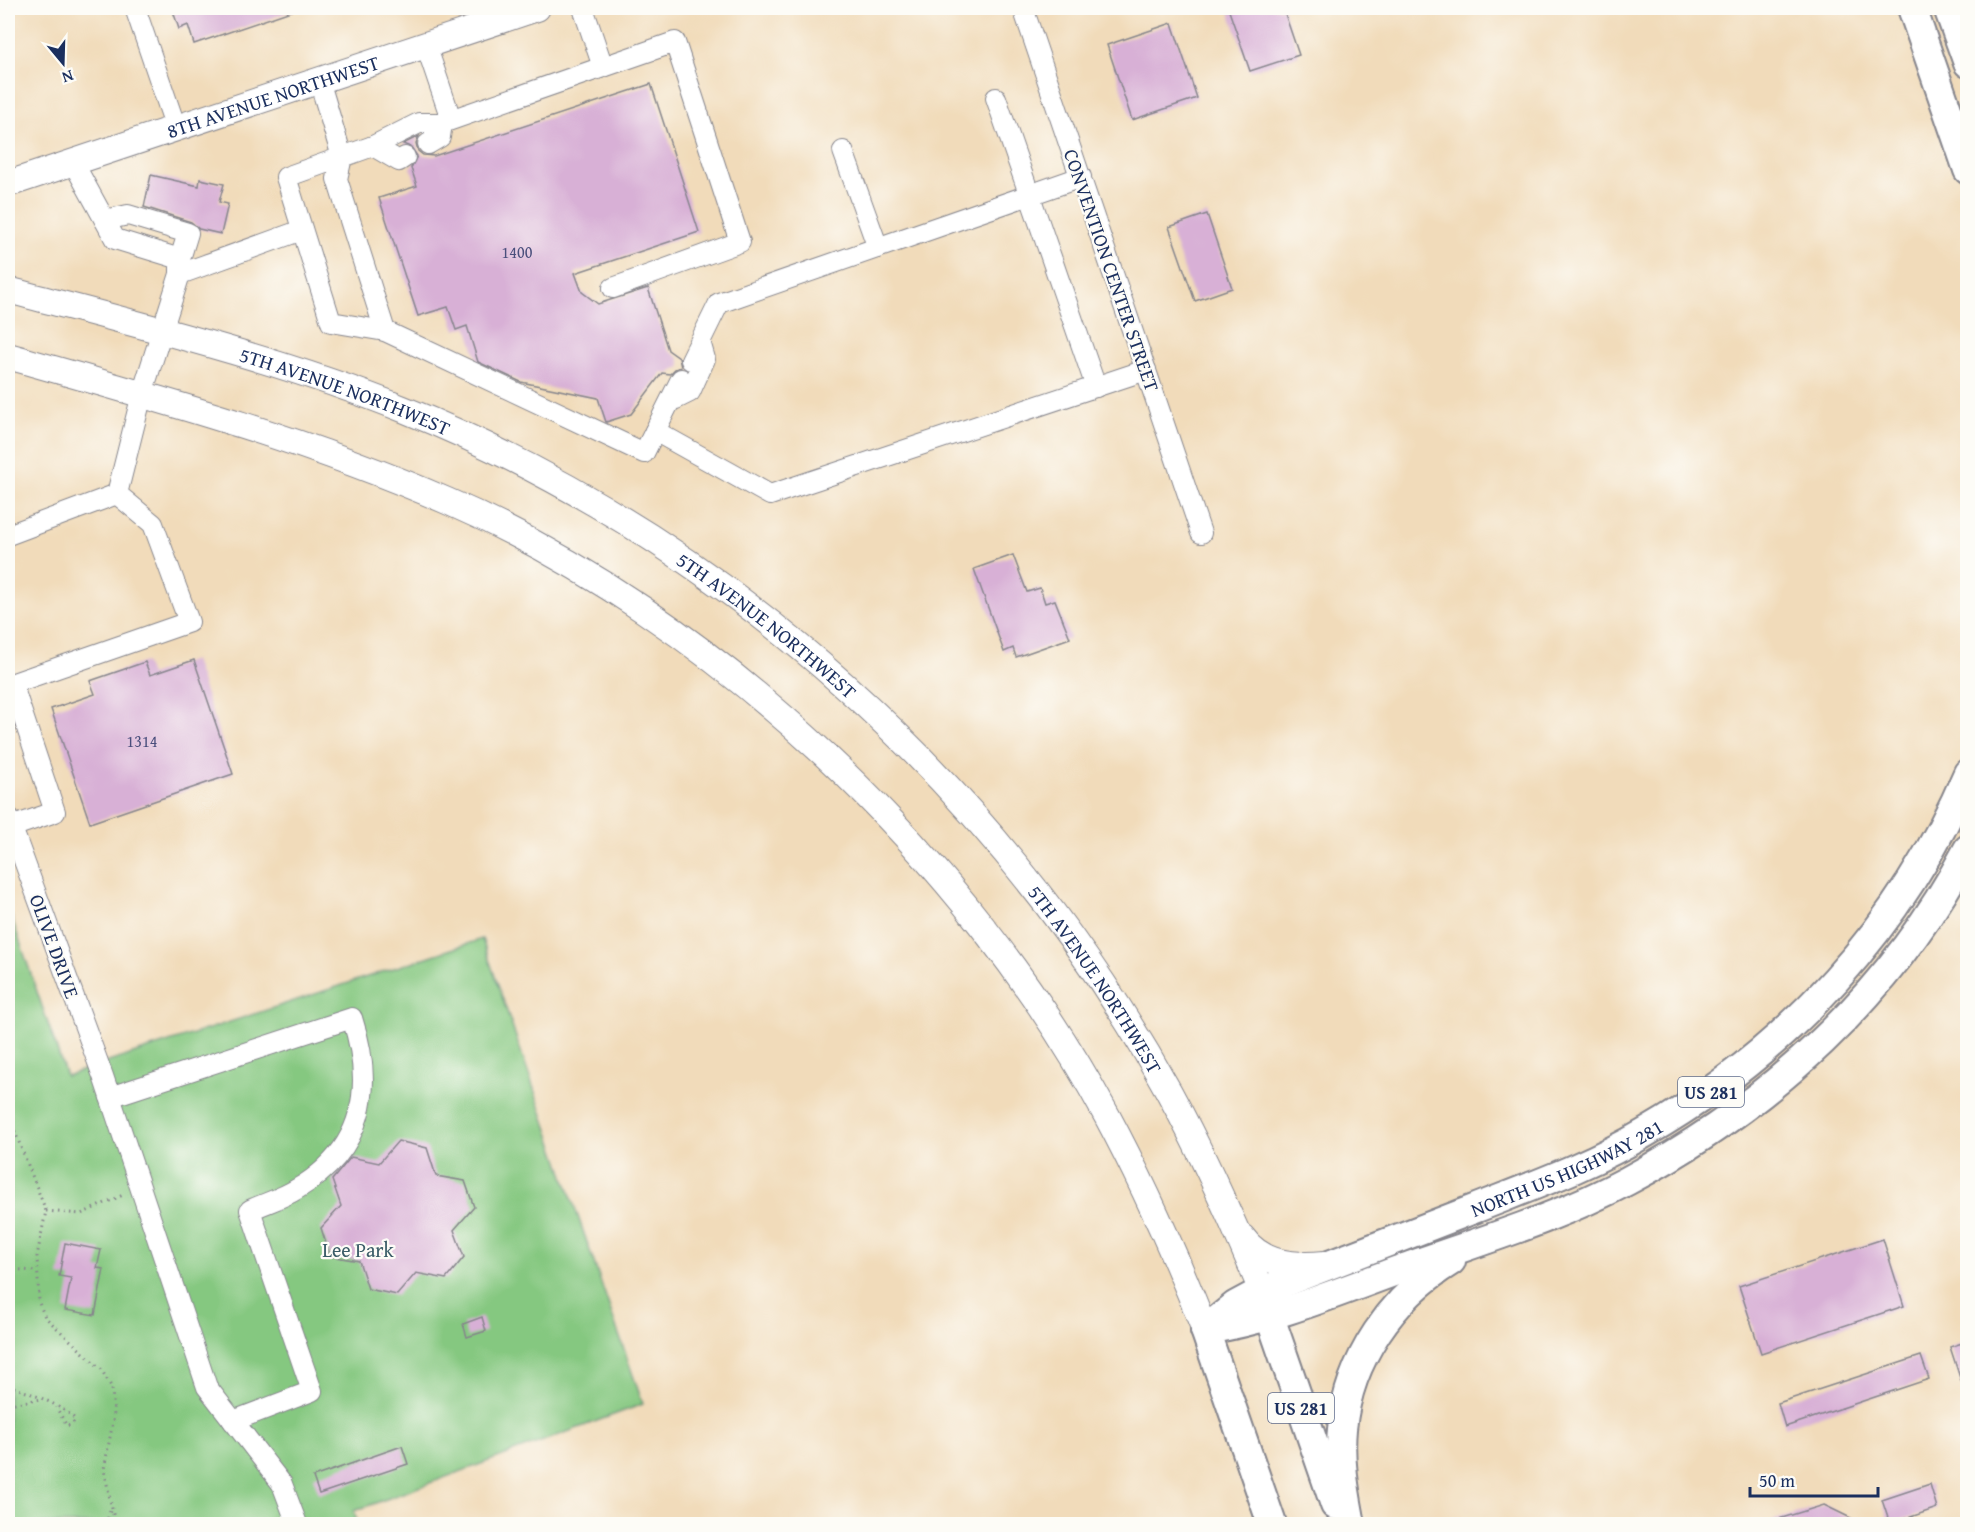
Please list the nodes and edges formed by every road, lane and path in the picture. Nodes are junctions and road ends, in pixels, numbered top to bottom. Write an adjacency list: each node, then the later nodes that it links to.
1 (135, 8): 13 (street)
2 (537, 8): 7 (main road, 8TH AVENUE NORTHWEST)
3 (583, 8): 9 (street)
4 (1023, 8): 21 (street, CONVENTION CENTER STREET)
5 (1912, 8): 20 (highway)
6 (1948, 8): 8 (highway)
7 (426, 45): 10 (main road, 8TH AVENUE NORTHWEST); 12 (street)
8 (1968, 63)
9 (603, 67): 12 (street); 28 (street)
10 (319, 80): 13 (main road, 8TH AVENUE NORTHWEST); 17 (street)
11 (996, 98): 23 (street)
12 (447, 121): 14 (street); 15 (street)
13 (176, 128): 19 (main road, 8TH AVENUE NORTHWEST)
14 (428, 144)
15 (373, 146): 17 (street); 18 (street)
16 (843, 151): 26 (street)
17 (342, 157): 25 (street); 32 (street)
18 (405, 158)
19 (73, 162): 22 (main road, 8TH AVENUE NORTHWEST); 24 (street)
20 (1968, 170)
21 (1081, 177): 23 (street); 37 (street, CONVENTION CENTER STREET)
22 (8, 184)
23 (1029, 195): 26 (street); 39 (street)
24 (105, 220): 27 (street); 27 (street)
25 (302, 230): 27 (street); 32 (street)
26 (878, 248): 34 (street)
27 (180, 266): 33 (street)
28 (613, 288)
29 (8, 290): 31 (main road, 5TH AVENUE NORTHWEST)
30 (8, 299): 31 (main road)
31 (76, 308): 33 (main road, 5TH AVENUE NORTHWEST)
32 (385, 331): 42 (street)
33 (161, 332): 40 (street); 54 (main road, 5TH AVENUE NORTHWEST)
34 (700, 341): 36 (street); 41 (street)
35 (8, 356): 40 (main road)
36 (691, 360)
37 (1146, 370): 39 (street); 44 (street, CONVENTION CENTER STREET)
38 (681, 379): 41 (street)
39 (1096, 387): 42 (street)
40 (142, 394): 43 (street); 60 (main road)
41 (670, 401): 42 (street)
42 (655, 431)
43 (117, 494): 45 (street); 46 (street)
44 (1202, 533)
45 (8, 536)
46 (10, 684): 48 (street)
47 (1965, 784): 56 (highway, NORTH US HIGHWAY 281 / US 281)
48 (9, 822): 50 (street, OLIVE DRIVE)
49 (1968, 849): 55 (highway, NORTH US HIGHWAY 281 / US 281)
50 (110, 1097): 52 (street, OLIVE DRIVE); 65 (street)
51 (8, 1114): 53 (path)
52 (141, 1190): 53 (path); 65 (street, OLIVE DRIVE)
53 (46, 1211): 58 (path)
54 (1231, 1220): 56 (main road, US 281); 59 (main road, 5TH AVENUE NORTHWEST)
55 (1529, 1224): 59 (highway, NORTH US HIGHWAY 281 / US 281); 72 (highway, US 281)
56 (1334, 1263): 59 (highway, NORTH US HIGHWAY 281 / US 281)
57 (8, 1269): 58 (path)
58 (36, 1271): 66 (path)
59 (1265, 1303): 60 (highway, NORTH US HIGHWAY 281 / US 281); 71 (highway, US 281)
60 (1205, 1330): 70 (highway, US 281)
61 (8, 1386): 62 (path)
62 (44, 1399): 63 (path); 64 (path)
63 (8, 1404)
64 (56, 1407): 64 (path)
65 (233, 1420): 69 (street, OLIVE DRIVE)
66 (110, 1509): 67 (path); 68 (path)
67 (106, 1524)
68 (115, 1524)
69 (297, 1524)
70 (1272, 1524)
71 (1341, 1524)
72 (1351, 1524)

